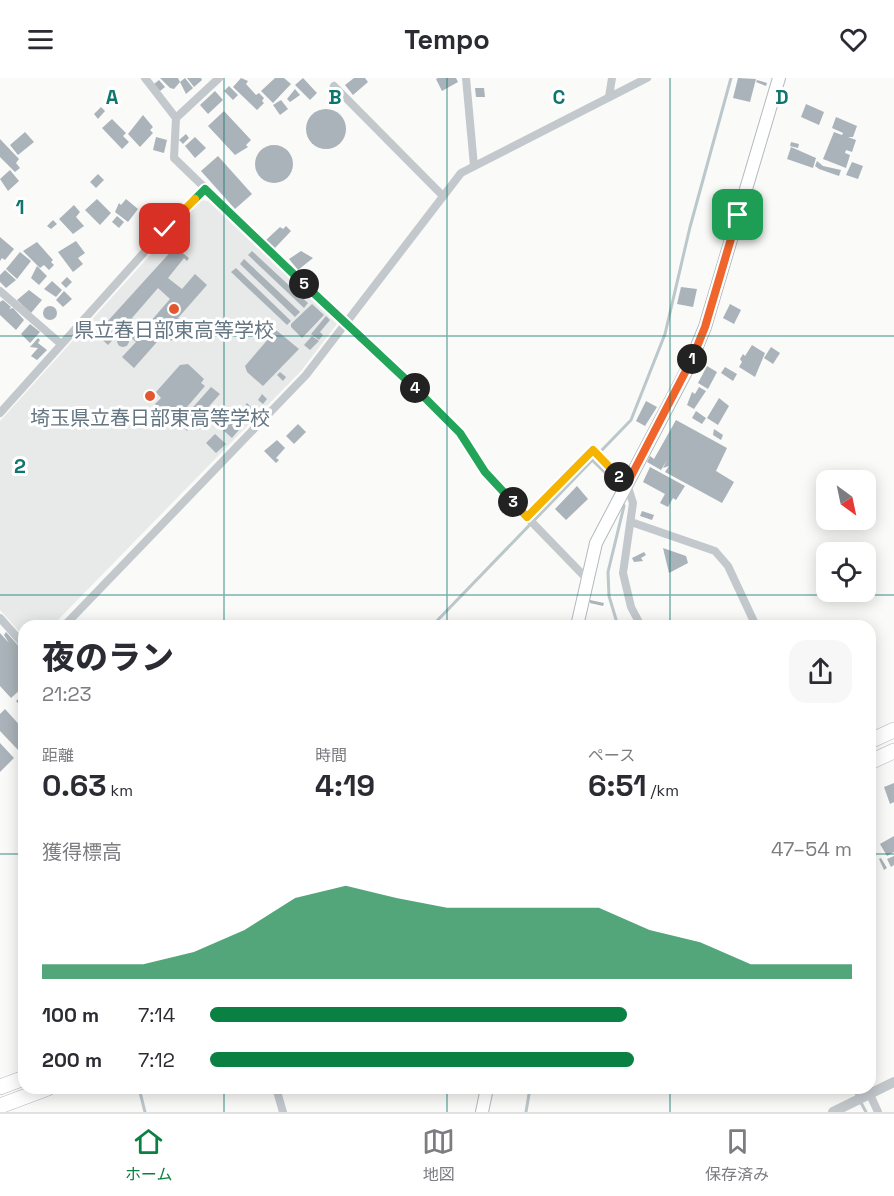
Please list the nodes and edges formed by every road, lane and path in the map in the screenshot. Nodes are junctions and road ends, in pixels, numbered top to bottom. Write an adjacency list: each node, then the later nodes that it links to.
1 (145, 78): 9 (street)
2 (219, 78): 9 (street)
3 (466, 78): 10 (street)
4 (612, 78): 8 (street)
5 (647, 78): 8 (street)
6 (779, 78): 17 (main road)
7 (334, 86): 12 (street)
8 (609, 97): 10 (street)
9 (176, 118): 11 (street)
10 (474, 166): 12 (street)
11 (205, 189): 14 (street); 15 (street)
12 (443, 196): 14 (street)
13 (0, 291): 15 (street)
14 (346, 324): 18 (street); 22 (street)
15 (61, 344): 16 (street)
16 (0, 414)
17 (625, 486): 18 (street); 19 (street); 20 (main road)
18 (527, 517): 20 (street)
19 (631, 522): 24 (street); 25 (street)
20 (586, 579): 23 (main road)
21 (0, 618): 26 (street)
22 (70, 620)
23 (578, 620)
24 (638, 620)
25 (753, 620)
26 (18, 638)
27 (894, 730): 28 (highway)
28 (876, 738)
29 (894, 751): 30 (highway)
30 (876, 759)
31 (18, 1080): 33 (highway)
32 (894, 1082): 34 (street)
33 (0, 1087)
34 (876, 1088)
35 (32, 1094): 40 (highway)
36 (278, 1094): 41 (street)
37 (486, 1094): 42 (main road)
38 (863, 1094): 43 (street)
39 (869, 1094): 44 (street)
40 (0, 1106)
41 (283, 1112)
42 (482, 1112)
43 (834, 1112)
44 (878, 1112)

